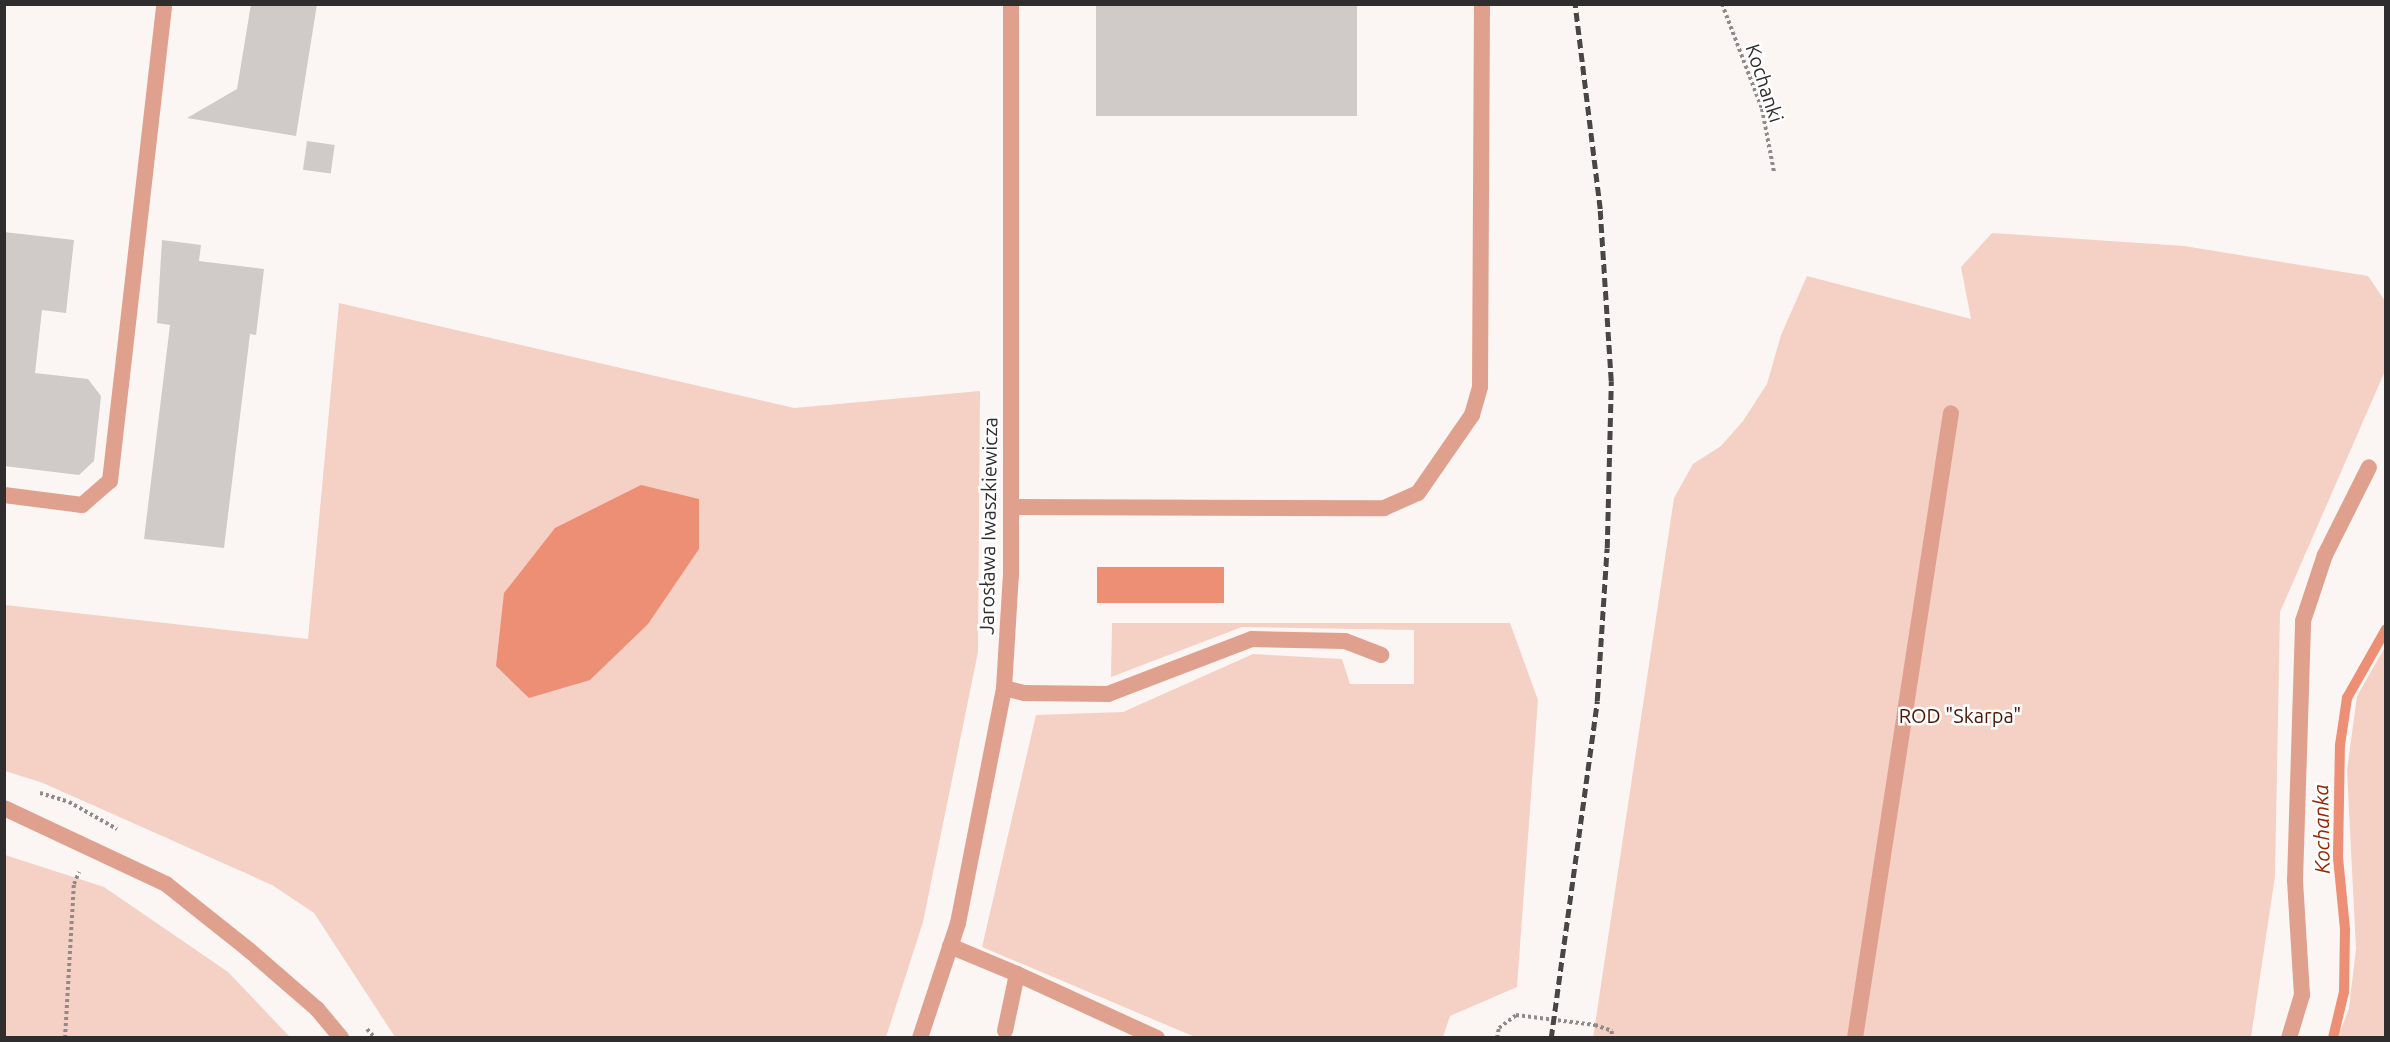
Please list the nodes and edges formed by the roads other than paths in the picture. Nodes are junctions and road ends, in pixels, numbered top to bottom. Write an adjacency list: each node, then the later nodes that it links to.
1 (164, 4): 6 (street)
2 (1011, 4): 7 (street, Jarosława Iwaszkiewicza)
3 (1482, 4): 7 (street)
4 (1951, 413): 17 (street)
5 (2369, 467): 18 (street)
6 (4, 495)
7 (1011, 507): 9 (street, Jarosława Iwaszkiewicza)
8 (1381, 655): 9 (street)
9 (1004, 688): 11 (street, Jarosława Iwaszkiewicza)
10 (4, 808): 14 (street)
11 (950, 946): 12 (street); 15 (street, Jarosława Iwaszkiewicza)
12 (1017, 974): 13 (street); 16 (street)
13 (1005, 1031)
14 (341, 1038)
15 (920, 1038)
16 (1157, 1038)
17 (1855, 1038)
18 (2289, 1038)

